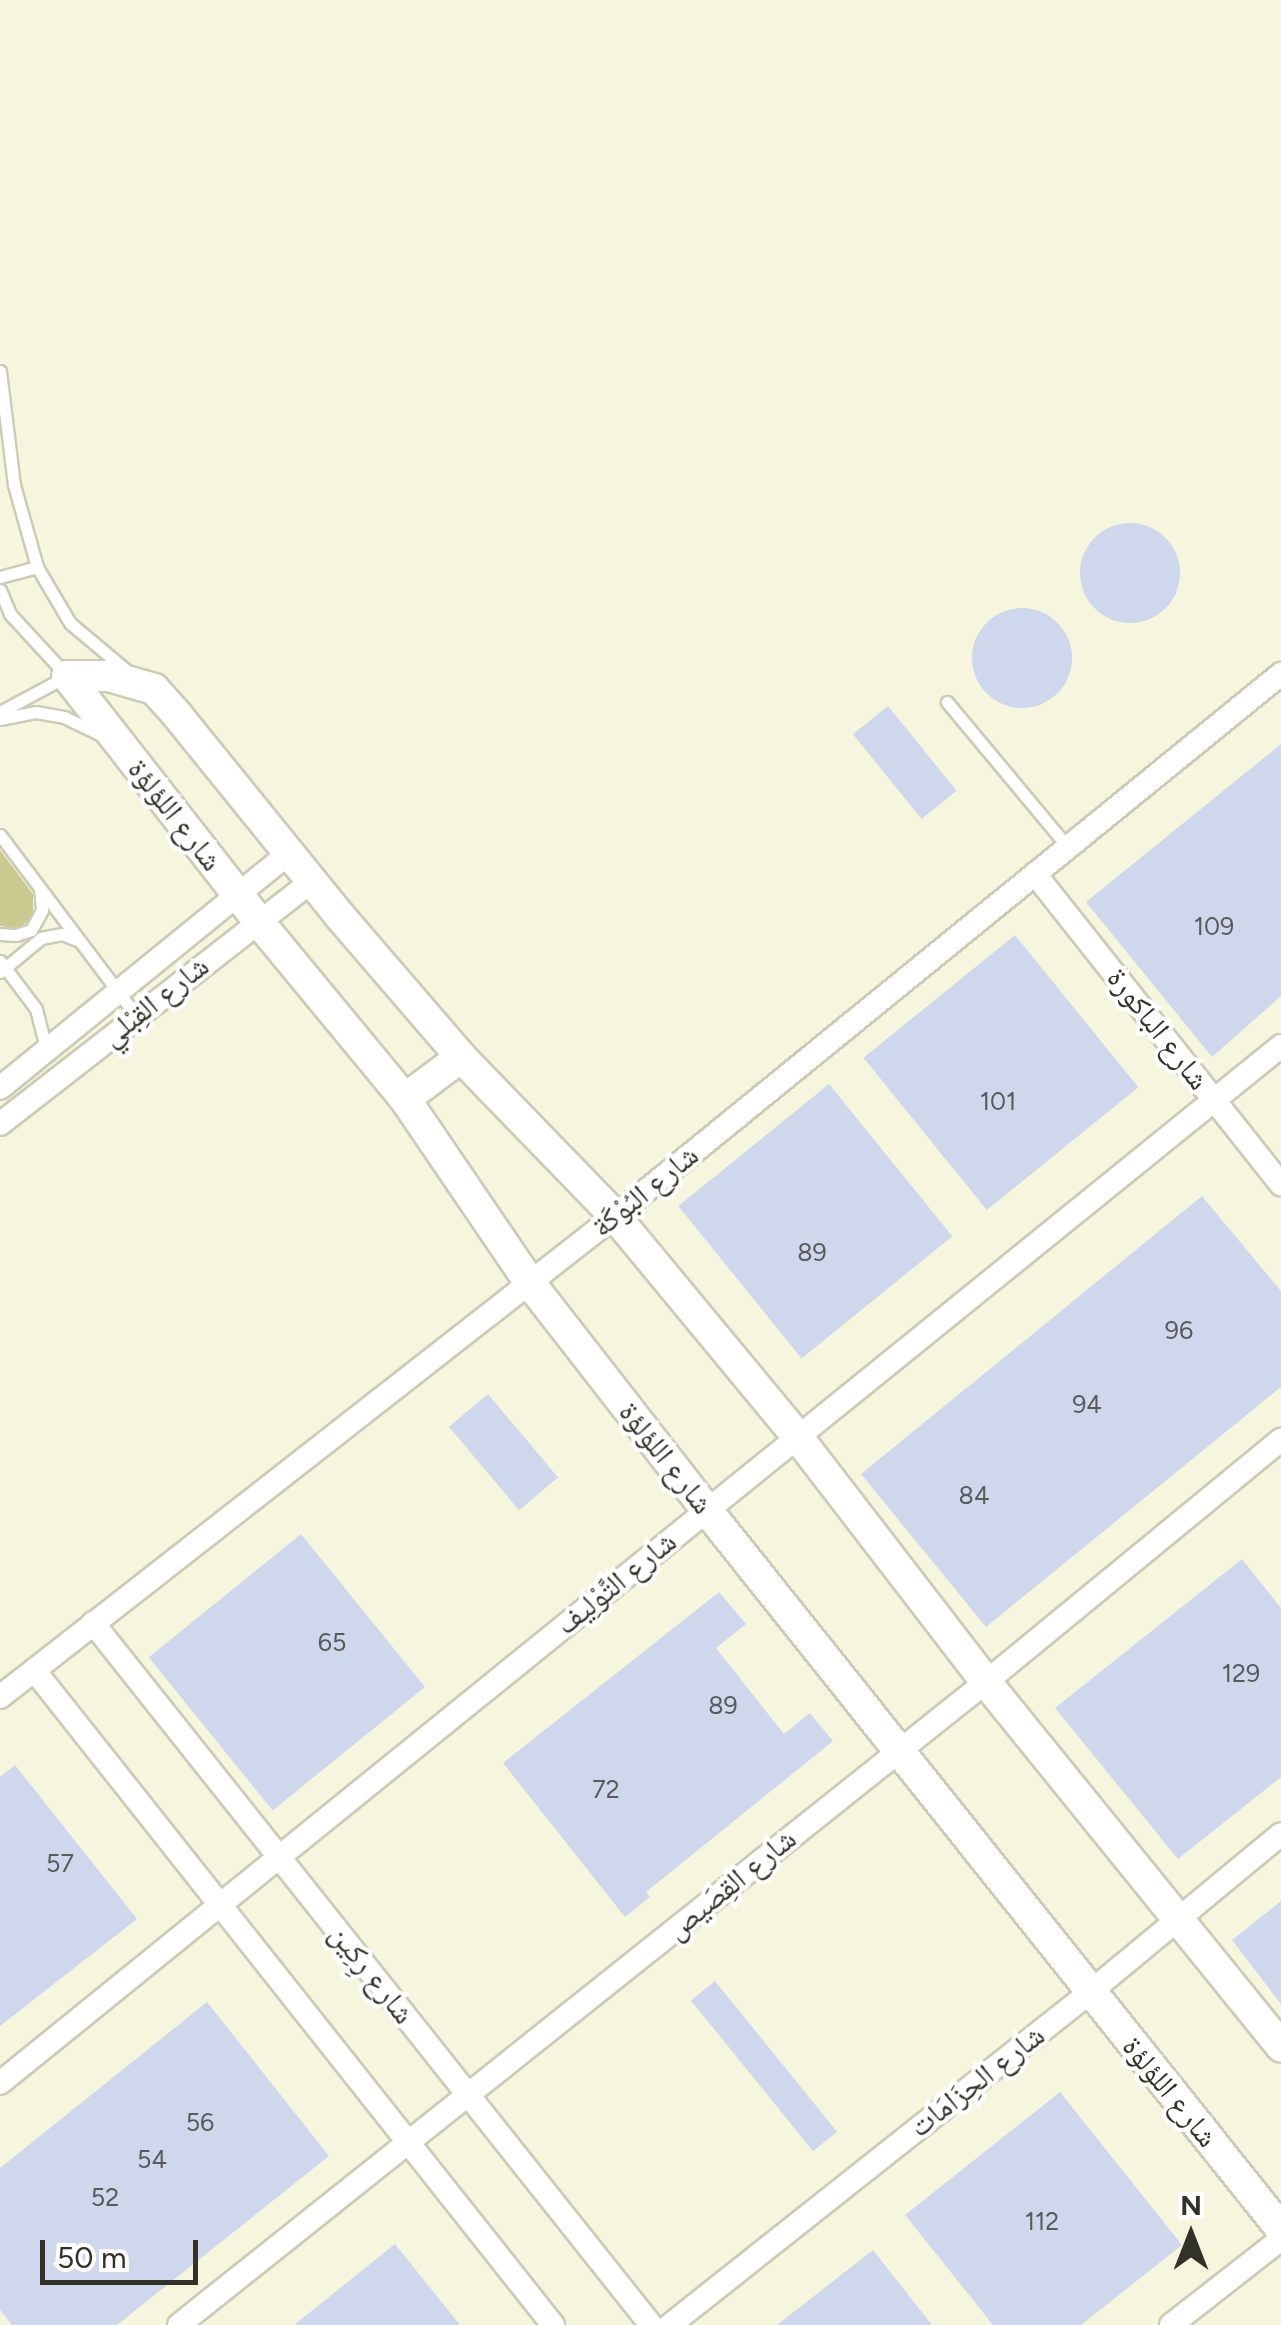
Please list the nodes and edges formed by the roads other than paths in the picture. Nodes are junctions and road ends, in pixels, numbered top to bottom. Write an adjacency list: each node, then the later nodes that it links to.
1 (0, 371): 2 (lane)
2 (37, 567): 3 (lane); 7 (lane)
3 (0, 577)
4 (0, 590): 6 (lane)
5 (1281, 674): 12 (street, شارع البُوْكَة)
6 (67, 676): 7 (street); 9 (lane); 10 (street, شارع اللؤلؤة)
7 (154, 690): 13 (street)
8 (947, 702): 12 (lane)
9 (0, 715): 10 (lane)
10 (124, 752): 17 (street, شارع اللؤلؤة)
11 (0, 835): 16 (lane)
12 (1068, 848): 14 (street, شارع البُوْكَة)
13 (290, 853): 15 (street); 17 (street, شارع القِبْلي)
14 (1034, 874): 29 (street, شارع الباكورة); 32 (street, شارع البُوْكَة)
15 (312, 881): 18 (street, شارع القِبْلي); 26 (street)
16 (40, 890): 19 (lane); 20 (lane)
17 (238, 894): 18 (street, شارع اللؤلؤة); 22 (street, شارع القِبْلي)
18 (259, 922): 23 (street, شارع القِبْلي); 28 (street, شارع اللؤلؤة)
19 (0, 934)
20 (81, 942): 21 (lane); 22 (lane)
21 (2, 967): 25 (lane)
22 (120, 992): 23 (lane); 25 (street, شارع القِبْلي)
23 (135, 1014): 30 (street, شارع القِبْلي)
24 (1281, 1046): 29 (street, شارع التَّوْلِيف)
25 (46, 1050): 27 (street, شارع القِبْلي)
26 (460, 1057): 28 (street); 32 (street)
27 (0, 1088)
28 (405, 1099): 33 (street, شارع اللؤلؤة)
29 (1214, 1100): 31 (street, شارع الباكورة); 34 (street, شارع التَّوْلِيف)
30 (0, 1124)
31 (1281, 1184)
32 (615, 1216): 33 (street, شارع البُوْكَة); 34 (street)
33 (530, 1283): 36 (street, شارع اللؤلؤة); 37 (street, شارع البُوْكَة)
34 (796, 1435): 36 (street, شارع التَّوْلِيف); 39 (street)
35 (1281, 1440): 39 (street, شارع القِصَيص)
36 (706, 1509): 41 (street, شارع اللؤلؤة); 43 (street, شارع التَّوْلِيف)
37 (93, 1622): 38 (street, شارع البُوْكَة); 43 (street, شارع رِكِين)
38 (34, 1670): 40 (street, شارع البُوْكَة); 44 (street)
39 (986, 1682): 41 (street, شارع القِصَيص); 45 (street)
40 (0, 1698)
41 (896, 1751): 46 (street, شارع اللؤلؤة); 49 (street, شارع القِصَيص)
42 (1281, 1834): 45 (street, شارع الحِزَامَات)
43 (280, 1857): 44 (street, شارع التَّوْلِيف); 49 (street, شارع رِكِين)
44 (220, 1905): 48 (street, شارع التَّوْلِيف); 50 (street)
45 (1179, 1918): 46 (street, شارع الحِزَامَات); 47 (street)
46 (1089, 1993): 51 (street, شارع اللؤلؤة); 56 (street, شارع الحِزَامَات)
47 (1281, 2046)
48 (0, 2084)
49 (467, 2094): 50 (street, شارع القِصَيص); 55 (street, شارع رِكِين)
50 (407, 2141): 53 (street, شارع القِصَيص); 54 (street)
51 (1281, 2229)
52 (1281, 2238): 57 (street)
53 (178, 2325)
54 (554, 2325)
55 (651, 2325)
56 (670, 2325)
57 (1171, 2325)

